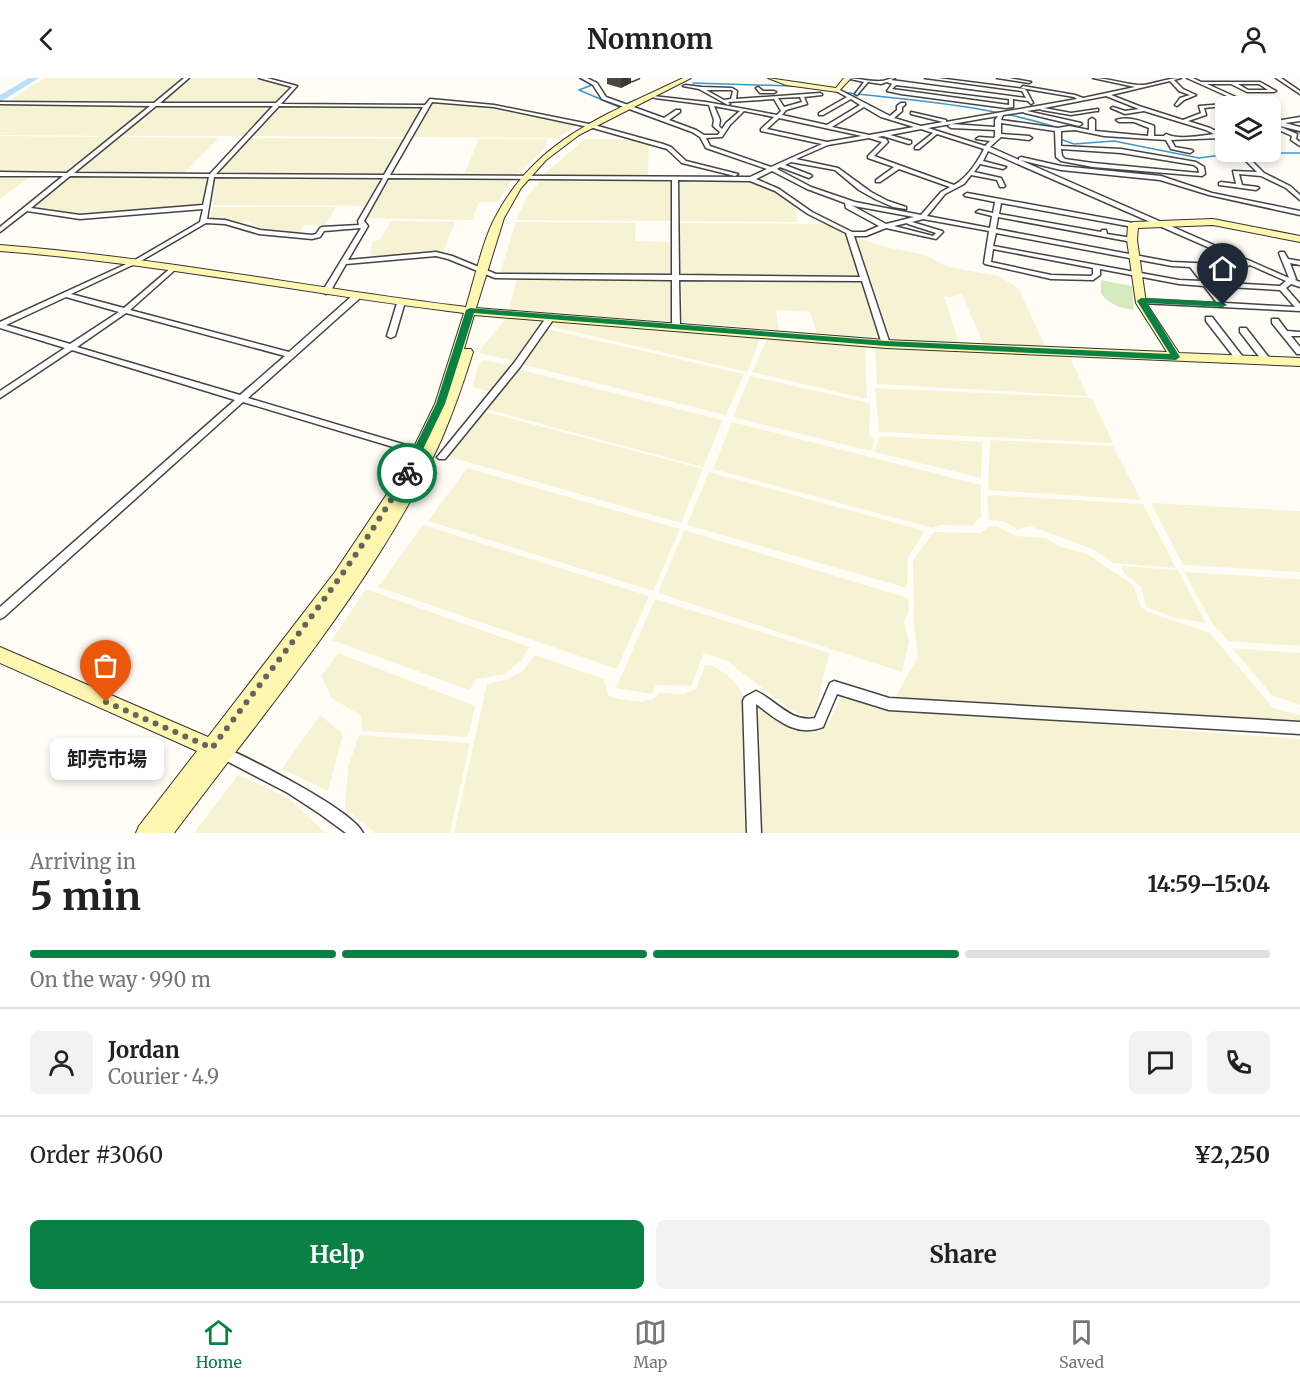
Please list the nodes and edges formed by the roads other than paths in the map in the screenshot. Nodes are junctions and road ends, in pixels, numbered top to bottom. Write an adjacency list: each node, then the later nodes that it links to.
1 (187, 78): 51 (street)
2 (261, 78): 53 (street)
3 (624, 78): 4 (street)
4 (636, 78)
5 (771, 78): 20 (street)
6 (848, 78): 17 (street); 29 (street)
7 (927, 78): 15 (street)
8 (999, 78): 21 (street)
9 (1034, 78): 21 (street)
10 (1095, 78): 22 (street)
11 (1132, 78): 22 (street)
12 (1189, 78): 24 (street)
13 (1278, 78): 33 (street)
14 (588, 79): 59 (street)
15 (959, 79): 19 (street); 30 (street)
16 (1176, 79): 26 (street); 56 (street)
17 (867, 81): 18 (street); 32 (street)
18 (893, 81): 30 (street); 45 (street)
19 (992, 81): 28 (street)
20 (780, 82): 29 (street); 34 (street)
21 (1029, 82): 28 (street)
22 (1119, 82): 26 (street)
23 (692, 83): 39 (street); 43 (street); 48 (street); 59 (street)
24 (1199, 83): 25 (street); 38 (street)
25 (1232, 83): 25 (street)
26 (1142, 86): 37 (street)
27 (758, 88): 34 (street)
28 (1023, 89): 46 (street); 47 (street)
29 (838, 90): 41 (street)
30 (956, 91): 42 (street); 45 (street)
31 (1030, 92): 49 (street)
32 (858, 93)
33 (1300, 93)
34 (783, 94): 36 (street); 40 (street)
35 (820, 94): 36 (street)
36 (801, 95): 63 (street)
37 (1107, 95): 47 (street); 66 (street)
38 (1229, 96)
39 (655, 97): 54 (street); 59 (street)
40 (776, 97): 44 (street); 63 (street)
41 (850, 98): 55 (street); 72 (street)
42 (1011, 98): 45 (street); 46 (street)
43 (733, 100): 44 (street); 48 (street)
44 (752, 100): 71 (street)
45 (954, 100)
46 (1030, 100): 60 (street)
47 (1082, 100): 49 (street)
48 (724, 101): 62 (street)
49 (1070, 102): 60 (street)
50 (1, 103): 51 (street)
51 (154, 104): 53 (street); 135 (street)
52 (903, 104): 75 (street)
53 (276, 105): 58 (street); 137 (street)
54 (711, 105): 62 (street); 98 (street)
55 (863, 105): 75 (street); 93 (street)
56 (1177, 105)
57 (1215, 105): 83 (street)
58 (426, 106): 92 (street); 138 (street)
59 (629, 108): 80 (street); 92 (street)
60 (1034, 108): 64 (street); 65 (street)
61 (1113, 108): 66 (street)
62 (734, 109): 68 (street)
63 (784, 109): 74 (street)
64 (1019, 110): 73 (street); 91 (street)
65 (1096, 110)
66 (1145, 110): 83 (street)
67 (678, 111): 80 (street)
68 (741, 111): 71 (street); 98 (street)
69 (930, 111): 77 (street)
70 (913, 113): 85 (street)
71 (760, 114): 74 (street)
72 (821, 114)
73 (1001, 114): 77 (street); 82 (street)
74 (778, 117): 81 (street); 102 (street)
75 (891, 118): 94 (street)
76 (1300, 119): 84 (street)
77 (965, 120): 85 (street)
78 (1119, 120): 106 (street)
79 (1281, 120): 84 (street)
80 (664, 121): 108 (street)
81 (801, 121): 88 (street); 102 (street)
82 (998, 121): 97 (street); 103 (street)
83 (1184, 121): 99 (street)
84 (1284, 121): 86 (street)
85 (950, 122): 87 (street)
86 (1281, 122)
87 (939, 124): 94 (street); 103 (street)
88 (821, 125): 93 (street); 112 (street)
89 (1281, 125): 96 (street)
90 (857, 126): 101 (street)
91 (1076, 126): 97 (street); 106 (street); 111 (street)
92 (591, 127): 141 (street); 144 (street)
93 (828, 127): 105 (street)
94 (922, 127): 100 (street); 101 (street)
95 (1281, 128): 115 (street)
96 (1300, 129)
97 (1058, 130): 117 (street)
98 (722, 131): 108 (street)
99 (1215, 131)
100 (937, 132): 118 (street); 119 (street)
101 (881, 134): 105 (street); 113 (street)
102 (786, 135): 112 (street)
103 (997, 135): 109 (street); 110 (street); 119 (street)
104 (1215, 135): 107 (street)
105 (869, 136): 114 (street); 128 (street)
106 (1151, 136): 107 (street)
107 (1166, 136): 121 (street)
108 (703, 137): 130 (street)
109 (1029, 138)
110 (978, 139)
111 (1078, 139)
112 (809, 140): 114 (street)
113 (909, 142)
114 (827, 144): 123 (street)
115 (1300, 144): 116 (street)
116 (1291, 145)
117 (1058, 147): 120 (street); 132 (street)
118 (917, 148)
119 (987, 148): 122 (street); 125 (street)
120 (1112, 150): 124 (street); 132 (street)
121 (1190, 151)
122 (1001, 155): 132 (street); 165 (street)
123 (790, 160): 127 (street); 160 (street)
124 (1170, 160): 140 (street); 140 (street)
125 (978, 162): 129 (street); 133 (street)
126 (1250, 162): 136 (street)
127 (780, 165): 130 (street); 139 (street)
128 (898, 167): 142 (street); 145 (street)
129 (1003, 167)
130 (771, 169): 144 (street); 154 (street)
131 (932, 170): 142 (street)
132 (1115, 170): 140 (street)
133 (969, 173): 147 (street); 149 (street)
134 (0, 174): 135 (street)
135 (68, 174): 137 (street); 156 (street)
136 (1262, 174): 148 (street); 152 (street)
137 (212, 175): 138 (street); 155 (street)
138 (386, 176): 141 (street); 167 (street)
139 (809, 176)
140 (1168, 176): 159 (street)
141 (529, 177): 143 (street); 188 (street)
142 (924, 177): 149 (street)
143 (675, 178): 144 (street); 190 (street)
144 (748, 178): 172 (street)
145 (878, 181)
146 (1221, 184): 148 (street)
147 (1002, 186)
148 (1240, 186): 150 (street)
149 (955, 187): 160 (street)
150 (1256, 188)
151 (967, 195): 153 (street)
152 (1300, 198)
153 (998, 201): 158 (street); 161 (street)
154 (848, 203): 160 (street); 168 (street)
155 (207, 207): 156 (street); 163 (street)
156 (26, 209): 170 (street)
157 (979, 212): 161 (street)
158 (1062, 212): 162 (street); 169 (street)
159 (1300, 213)
160 (925, 215): 164 (street); 171 (street)
161 (995, 215): 169 (street); 171 (street)
162 (1103, 220): 166 (street); 173 (street)
163 (204, 221): 167 (street); 181 (street)
164 (908, 222): 168 (street); 168 (street)
165 (1156, 223): 166 (street); 174 (street); 183 (street)
166 (1133, 225): 175 (street)
167 (363, 226): 182 (street)
168 (886, 226): 172 (street)
169 (1062, 227): 173 (street); 176 (street)
170 (0, 230)
171 (992, 230): 176 (street); 177 (street)
172 (850, 234): 191 (street)
173 (1104, 235): 175 (street)
174 (1300, 239)
175 (1132, 240): 179 (street)
176 (1062, 243): 179 (street); 180 (street)
177 (990, 247): 180 (street); 186 (street)
178 (0, 248): 181 (street)
179 (1135, 256): 185 (street); 189 (street)
180 (1062, 260): 186 (street)
181 (134, 262): 187 (street); 197 (street)
182 (346, 262): 188 (street); 196 (street)
183 (1250, 263): 185 (street); 192 (street)
184 (1300, 263): 192 (street)
185 (1192, 265): 193 (street)
186 (1096, 267): 189 (street)
187 (174, 268): 196 (street); 203 (street)
188 (486, 273): 190 (street); 204 (street)
189 (1137, 274): 193 (street); 199 (street)
190 (676, 277): 191 (street); 209 (street)
191 (865, 279): 214 (street)
192 (1291, 281): 194 (street); 195 (street)
193 (1208, 284): 195 (street); 201 (street)
194 (1300, 285)
195 (1282, 288): 202 (street)
196 (326, 292): 198 (street)
197 (66, 295): 203 (street); 208 (street)
198 (356, 297): 200 (street); 217 (street)
199 (1141, 301): 201 (street); 218 (street)
200 (401, 303): 204 (street); 213 (street)
201 (1223, 305): 202 (street)
202 (1300, 309)
203 (124, 311): 215 (street); 217 (street)
204 (475, 311): 205 (street); 224 (street)
205 (551, 317): 209 (street); 224 (street)
206 (1209, 319): 219 (street)
207 (1275, 321): 211 (street)
208 (0, 325): 215 (street)
209 (676, 327): 214 (street)
210 (1243, 330): 220 (street)
211 (1284, 333): 212 (street); 216 (street)
212 (1300, 334)
213 (391, 336)
214 (886, 344): 218 (street)
215 (69, 347): 222 (street); 223 (street)
216 (1300, 352)
217 (290, 355): 223 (street)
218 (1176, 357): 219 (street)
219 (1240, 359): 220 (street)
220 (1267, 360): 221 (street)
221 (1300, 362)
222 (0, 394)
223 (242, 398): 224 (street); 225 (street)
224 (430, 454): 228 (street)
225 (0, 614)
226 (0, 655): 228 (street)
227 (1300, 728): 232 (street)
228 (217, 751): 229 (street); 230 (street); 231 (street)
229 (146, 833)
230 (162, 833)
231 (356, 833)
232 (754, 833)

